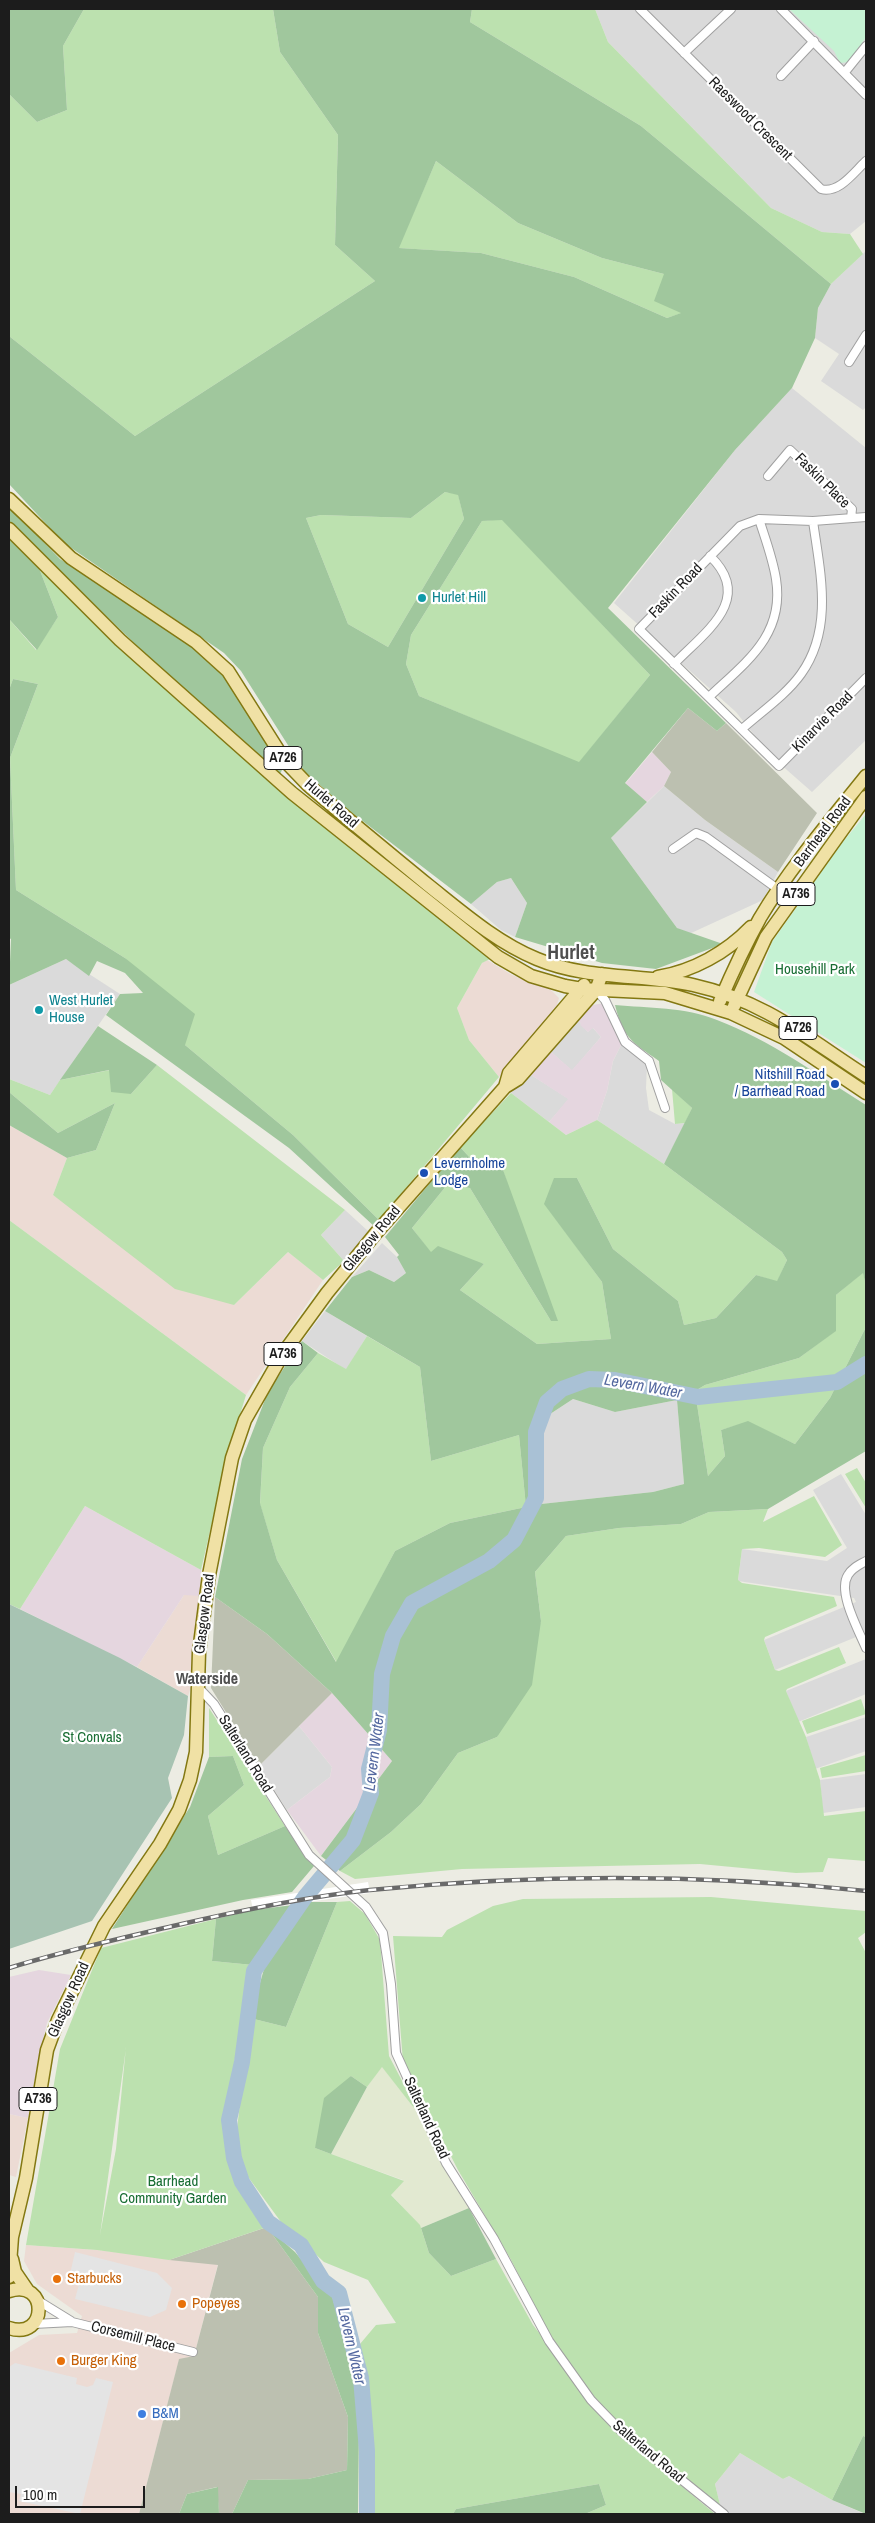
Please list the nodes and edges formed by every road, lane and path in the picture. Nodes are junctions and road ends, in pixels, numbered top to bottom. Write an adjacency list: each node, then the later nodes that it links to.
1 (640, 9): 6 (street, Raeswood Crescent)
2 (731, 9): 6 (street)
3 (782, 9): 4 (street)
4 (814, 41): 7 (street); 8 (street)
5 (866, 46): 7 (street)
6 (684, 53): 10 (street, Raeswood Crescent)
7 (845, 72): 9 (street)
8 (781, 76)
9 (866, 95)
10 (866, 161)
11 (866, 336): 12 (street)
12 (849, 362)
13 (768, 476): 16 (street, Faskin Place)
14 (9, 499): 35 (main road, Hurlet Road / A726)
15 (866, 517): 16 (street, Faskin Road)
16 (851, 518): 18 (street, Faskin Road)
17 (759, 519): 18 (street, Faskin Road); 20 (street, Faskin Road); 23 (street)
18 (812, 521): 24 (street)
19 (9, 529): 37 (main road, Hurlet Road / A726)
20 (710, 556): 21 (street); 21 (street, Faskin Road)
21 (674, 664): 23 (street, Faskin Road)
22 (866, 678): 25 (street, Kinarvie Road)
23 (709, 697): 24 (street, Faskin Road)
24 (742, 729): 25 (street, Faskin Road)
25 (779, 766)
26 (866, 776): 29 (main road, Barrhead Road / A736)
27 (866, 798): 30 (main road, Barrhead Road / A736)
28 (673, 849): 31 (street)
29 (806, 854): 30 (main road); 31 (main road, Barrhead Road / A736)
30 (818, 863): 34 (main road, Barrhead Road / A736)
31 (779, 890): 32 (main road, Barrhead Road / A736)
32 (761, 916): 33 (main road, Barrhead Road / A736); 36 (main road, A736)
33 (752, 933): 34 (main road); 39 (main road, Barrhead Road / A736)
34 (765, 938): 40 (main road, Barrhead Road / A736)
35 (597, 974): 36 (main road, Hurlet Road / A726); 37 (main road, Glasgow Road); 38 (main road)
36 (650, 978): 39 (main road, Hurlet Road / A726)
37 (582, 989): 38 (main road, Hurlet Road / A726); 44 (main road, Glasgow Road / A736)
38 (596, 990): 41 (main road, Hurlet Road / A726); 44 (main road, Glasgow Road / A736); 46 (street)
39 (724, 993): 40 (main road, A726); 41 (main road, Barrhead Road)
40 (737, 998): 42 (main road, Barrhead Road); 43 (main road, A726)
41 (717, 1008): 42 (main road, A726)
42 (731, 1013): 45 (main road, A726)
43 (866, 1076)
44 (505, 1087): 49 (main road, Glasgow Road / A736)
45 (866, 1093)
46 (664, 1108)
47 (866, 1561): 48 (street)
48 (866, 1648)
49 (198, 1686): 50 (main road, Glasgow Road / A736); 59 (street, Salterland Road)
50 (11, 2254): 51 (main road, Glasgow Road / A736); 53 (main road, Glasgow Road / A736)
51 (9, 2277)
52 (9, 2291): 53 (main road)
53 (32, 2295): 54 (street, Corsemill Place); 55 (main road)
54 (72, 2322): 55 (street, Corsemill Place); 58 (street, Corsemill Place)
55 (31, 2326): 56 (main road); 57 (main road)
56 (9, 2328)
57 (9, 2340)
58 (193, 2352)
59 (724, 2514)

